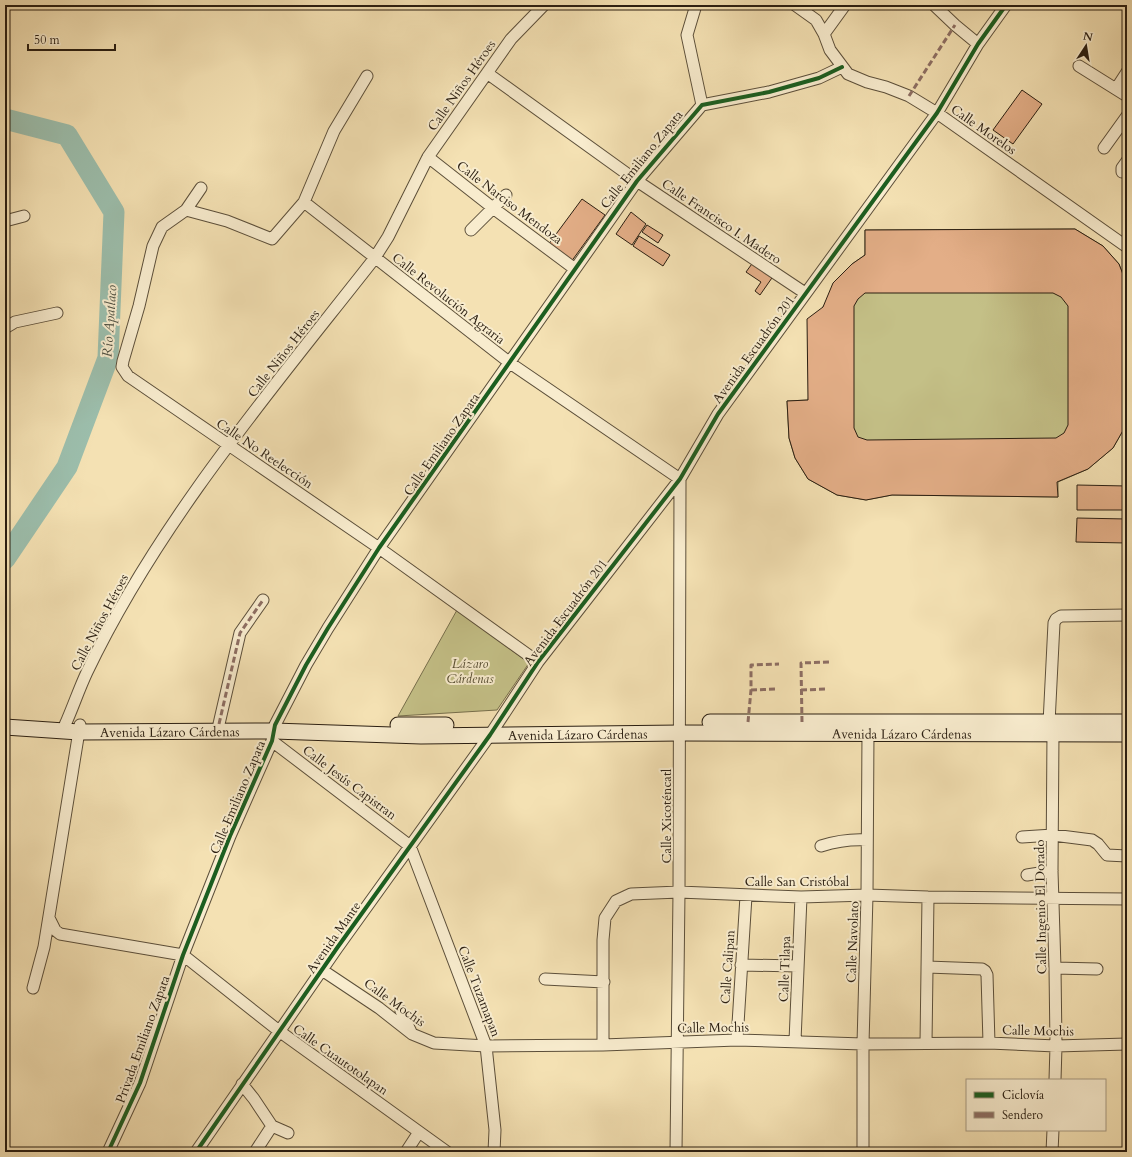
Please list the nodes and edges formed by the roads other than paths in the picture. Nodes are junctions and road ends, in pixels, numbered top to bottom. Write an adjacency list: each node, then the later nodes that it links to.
1 (544, 5): 12 (street, Calle Niños Héroes)
2 (696, 5): 16 (street)
3 (796, 5): 7 (street, Calle Morelos)
4 (845, 5): 7 (street)
5 (934, 5): 8 (street)
6 (1006, 5): 8 (street, Avenida Escuadrón 201)
7 (824, 34): 9 (street, Calle Morelos)
8 (978, 44): 17 (street, Avenida Escuadrón 201)
9 (842, 66): 16 (street); 17 (street, Calle Morelos)
10 (1079, 66): 14 (street)
11 (1127, 72): 14 (street)
12 (486, 73): 20 (street, Calle Niños Héroes); 23 (street, Calle Francisco I. Madero)
13 (367, 76): 26 (street)
14 (1116, 89): 15 (street)
15 (1127, 96)
16 (702, 105): 23 (street, Calle Emiliano Zapata)
17 (937, 113): 32 (street, Calle Morelos); 35 (street, Avenida Escuadrón 201)
18 (1127, 116): 19 (street)
19 (1104, 148)
20 (428, 157): 27 (street, Calle Narciso Mendoza); 33 (street, Calle Niños Héroes)
21 (1127, 161): 22 (street)
22 (1122, 172)
23 (637, 181): 34 (street, Calle Emiliano Zapata); 35 (street, Calle Francisco I. Madero)
24 (201, 188): 28 (street, Calle No Reelección)
25 (506, 196): 27 (street)
26 (304, 202): 28 (street); 33 (street, Calle Revolución Agraria)
27 (493, 208): 31 (street); 34 (street, Calle Narciso Mendoza)
28 (186, 210): 39 (street, Calle No Reelección)
29 (24, 216): 30 (street)
30 (5, 221)
31 (472, 230)
32 (1126, 243)
33 (374, 259): 38 (street, Calle Revolución Agraria); 39 (street, Calle Niños Héroes)
34 (575, 269): 38 (street, Calle Emiliano Zapata)
35 (805, 293): 40 (street, Avenida Escuadrón 201)
36 (57, 313): 37 (street)
37 (5, 328)
38 (510, 363): 40 (street, Calle Revolución Agraria); 41 (street, Calle Emiliano Zapata)
39 (228, 445): 41 (street, Calle No Reelección); 49 (street, Calle Niños Héroes)
40 (680, 479): 44 (street, Avenida Escuadrón 201); 50 (street, Calle Xicoténcatl)
41 (379, 548): 44 (street, Calle No Reelección); 54 (street, Calle Emiliano Zapata)
42 (263, 600): 47 (street)
43 (1127, 615): 52 (street, Calle Ingenio El Dorado)
44 (538, 662): 53 (street, Avenida Escuadrón 201)
45 (5, 722): 49 (main road, Avenida Lázaro Cárdenas)
46 (1127, 722): 52 (main road, Avenida Lázaro Cárdenas)
47 (219, 724): 49 (main road, Avenida Lázaro Cárdenas); 54 (main road, Avenida Lázaro Cárdenas)
48 (5, 727): 49 (main road, Avenida Lázaro Cárdenas)
49 (72, 728): 54 (main road, Avenida Lázaro Cárdenas); 72 (street, Calle Niños Héroes)
50 (680, 728): 51 (main road, Avenida Lázaro Cárdenas); 53 (main road, Avenida Lázaro Cárdenas); 55 (main road, Avenida Lázaro Cárdenas); 65 (street, Calle Xicoténcatl)
51 (964, 728): 52 (main road, Avenida Lázaro Cárdenas); 55 (main road, Avenida Lázaro Cárdenas)
52 (1051, 728): 56 (main road, Avenida Lázaro Cárdenas); 57 (street, Calle Ingenio El Dorado)
53 (493, 730): 54 (main road, Avenida Lázaro Cárdenas); 60 (street, Avenida Mante)
54 (274, 733): 60 (street, Calle Jesús Capistran); 73 (street, Calle Emiliano Zapata)
55 (868, 733): 59 (street, Calle Navolato)
56 (1127, 734)
57 (1052, 835): 58 (street); 62 (street); 63 (street, Calle Ingenio El Dorado)
58 (1022, 837)
59 (868, 840): 61 (street); 66 (street, Calle Navolato)
60 (410, 846): 79 (street, Avenida Mante); 94 (street, Calle Tuzamapan)
61 (820, 846)
62 (1127, 856)
63 (1052, 871): 64 (street); 70 (street, Calle Ingenio El Dorado)
64 (1027, 875)
65 (679, 892): 67 (street, Calle San Cristóbal); 81 (street, Calle San Cristóbal); 88 (street, Calle Xicoténcatl)
66 (867, 894): 68 (street, Calle San Cristóbal); 69 (street, Calle San Cristóbal); 91 (street, Calle Navolato)
67 (746, 896): 68 (street, Calle San Cristóbal); 74 (street, Calle Calipan)
68 (801, 897): 75 (street, Calle Tilapa)
69 (928, 897): 70 (street, Calle San Cristóbal); 76 (street)
70 (1053, 898): 71 (street, Calle San Cristóbal); 77 (street, Calle Ingenio El Dorado)
71 (1127, 899)
72 (48, 918): 73 (street, Calle Cuautotolapan); 82 (street, Calle Niños Héroes)
73 (183, 954): 84 (street, Calle Cuautotolapan); 102 (street, Privada Emiliano Zapata)
74 (741, 965): 75 (street); 86 (street, Calle Calipan)
75 (798, 966): 87 (street, Calle Tilapa)
76 (927, 967): 89 (street); 90 (street)
77 (1056, 968): 78 (street); 95 (street, Calle Ingenio El Dorado)
78 (1096, 969)
79 (322, 970): 84 (street, Avenida Mante); 85 (street, Calle Mochis)
80 (545, 979): 81 (street)
81 (604, 982): 93 (street, Calle San Cristóbal)
82 (33, 988)
83 (401, 1011): 85 (street)
84 (279, 1032): 97 (street, Avenida Mante); 100 (street, Calle Cuautotolapan)
85 (412, 1034): 94 (street, Calle Mochis)
86 (737, 1040): 87 (street, Calle Mochis); 88 (street, Calle Mochis)
87 (795, 1041): 91 (street, Calle Mochis)
88 (678, 1042): 93 (street, Calle Mochis); 108 (street, Calle Xicoténcatl)
89 (926, 1043): 90 (street, Calle Mochis); 91 (street, Calle Mochis)
90 (989, 1043): 95 (street, Calle Mochis)
91 (863, 1044): 109 (street, Calle Navolato)
92 (1127, 1044): 95 (street, Calle Mochis)
93 (603, 1045): 94 (street, Calle Mochis)
94 (486, 1046): 107 (street, Calle Tuzamapan)
95 (1056, 1046): 96 (street, Calle Ingenio El Dorado)
96 (1054, 1079)
97 (242, 1084): 98 (street); 103 (street, Avenida Mante)
98 (272, 1126): 101 (street); 104 (street)
99 (1052, 1131): 110 (street)
100 (419, 1132): 105 (street); 106 (street, Calle Cuautotolapan)
101 (288, 1133)
102 (108, 1152)
103 (196, 1152)
104 (255, 1152)
105 (406, 1152)
106 (448, 1152)
107 (494, 1152)
108 (676, 1152)
109 (863, 1152)
110 (1052, 1152)

